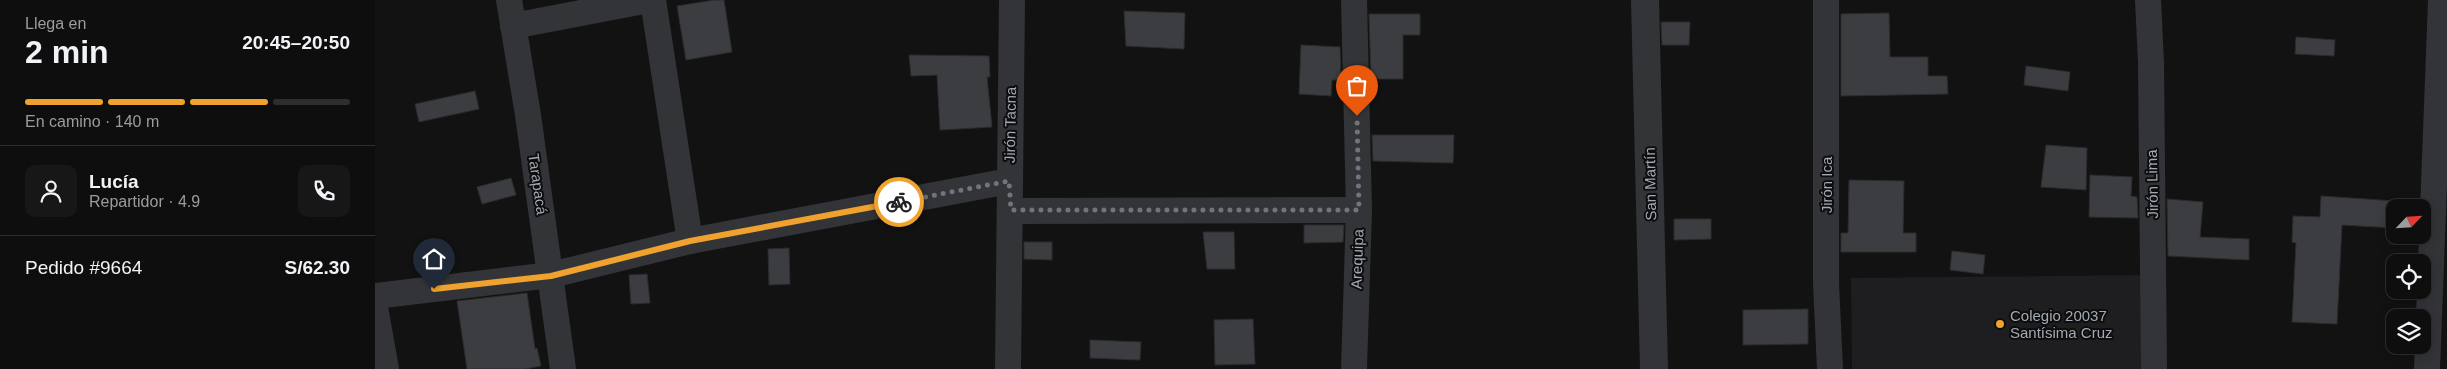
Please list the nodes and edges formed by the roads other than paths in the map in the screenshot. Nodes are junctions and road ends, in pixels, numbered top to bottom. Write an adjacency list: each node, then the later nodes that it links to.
1 (509, 0): 9 (street, Tarapacá)
2 (651, 0): 9 (street); 13 (street)
3 (1011, 0): 10 (street, Jirón Tacna)
4 (1354, 0): 12 (street, Arequipa)
5 (1645, 0): 21 (street, San Martín)
6 (1825, 0): 22 (street, Jirón Ica)
7 (2148, 0): 23 (street, Jirón Lima)
8 (2441, 0): 24 (street)
9 (513, 26): 14 (street, Tarapacá)
10 (1009, 181): 11 (street, Jirón Tacna); 13 (street)
11 (1011, 210): 12 (street); 19 (street, Jirón Tacna)
12 (1359, 210): 20 (street, Arequipa)
13 (690, 241): 14 (street)
14 (551, 276): 15 (street); 18 (street, Tarapacá)
15 (375, 296)
16 (375, 307): 17 (street)
17 (386, 369)
18 (563, 369)
19 (1008, 369)
20 (1354, 369)
21 (1654, 369)
22 (1830, 369)
23 (2154, 369)
24 (2427, 369)

